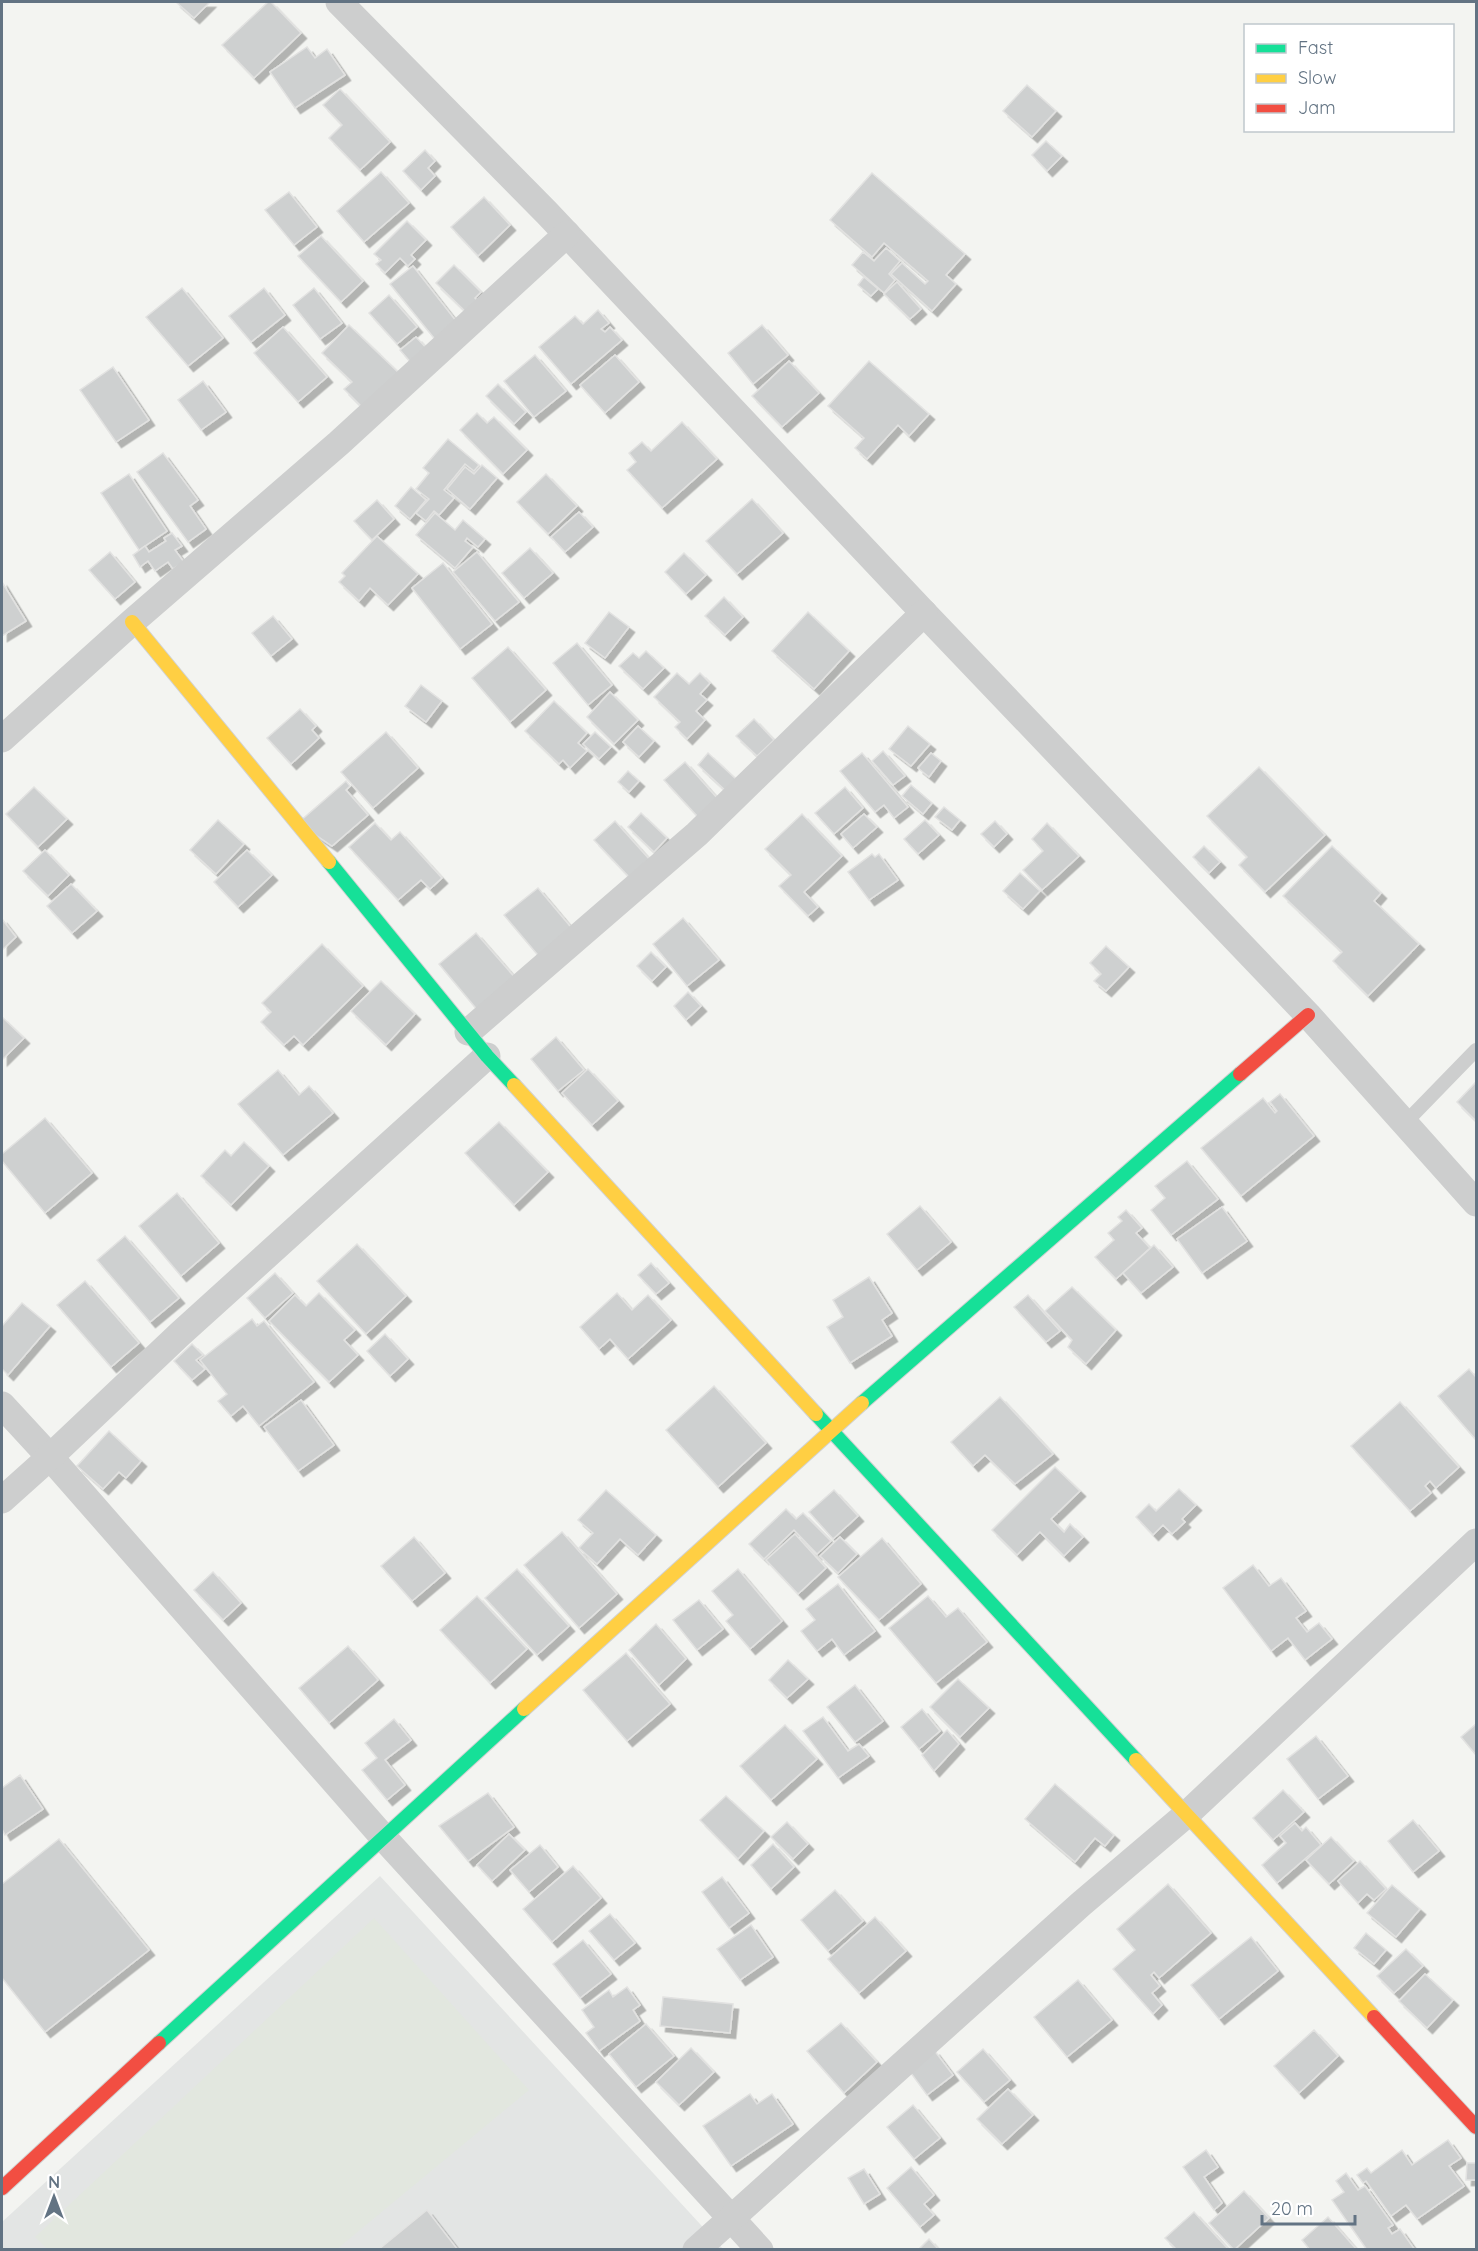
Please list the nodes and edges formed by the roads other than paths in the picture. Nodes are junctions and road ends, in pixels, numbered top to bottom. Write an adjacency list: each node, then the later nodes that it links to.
1 (339, 2): 2 (street)
2 (567, 234): 3 (street); 4 (street)
3 (924, 613): 6 (street); 7 (street)
4 (132, 622): 5 (street); 7 (street)
5 (2, 739)
6 (1308, 1015): 10 (street); 13 (street)
7 (468, 1032): 9 (street)
8 (1476, 1050): 10 (lane)
9 (487, 1056): 13 (street); 14 (street)
10 (1405, 1123): 11 (street)
11 (1476, 1203)
12 (2, 1405): 14 (street)
13 (831, 1430): 17 (street); 18 (street)
14 (50, 1457): 15 (street); 18 (street)
15 (2, 1500)
16 (1476, 1542): 17 (street)
17 (1187, 1814): 19 (street); 21 (street)
18 (383, 1837): 20 (street); 21 (street)
19 (1476, 2127)
20 (2, 2188)
21 (730, 2217): 22 (street); 23 (street)
22 (696, 2250)
23 (760, 2250)

